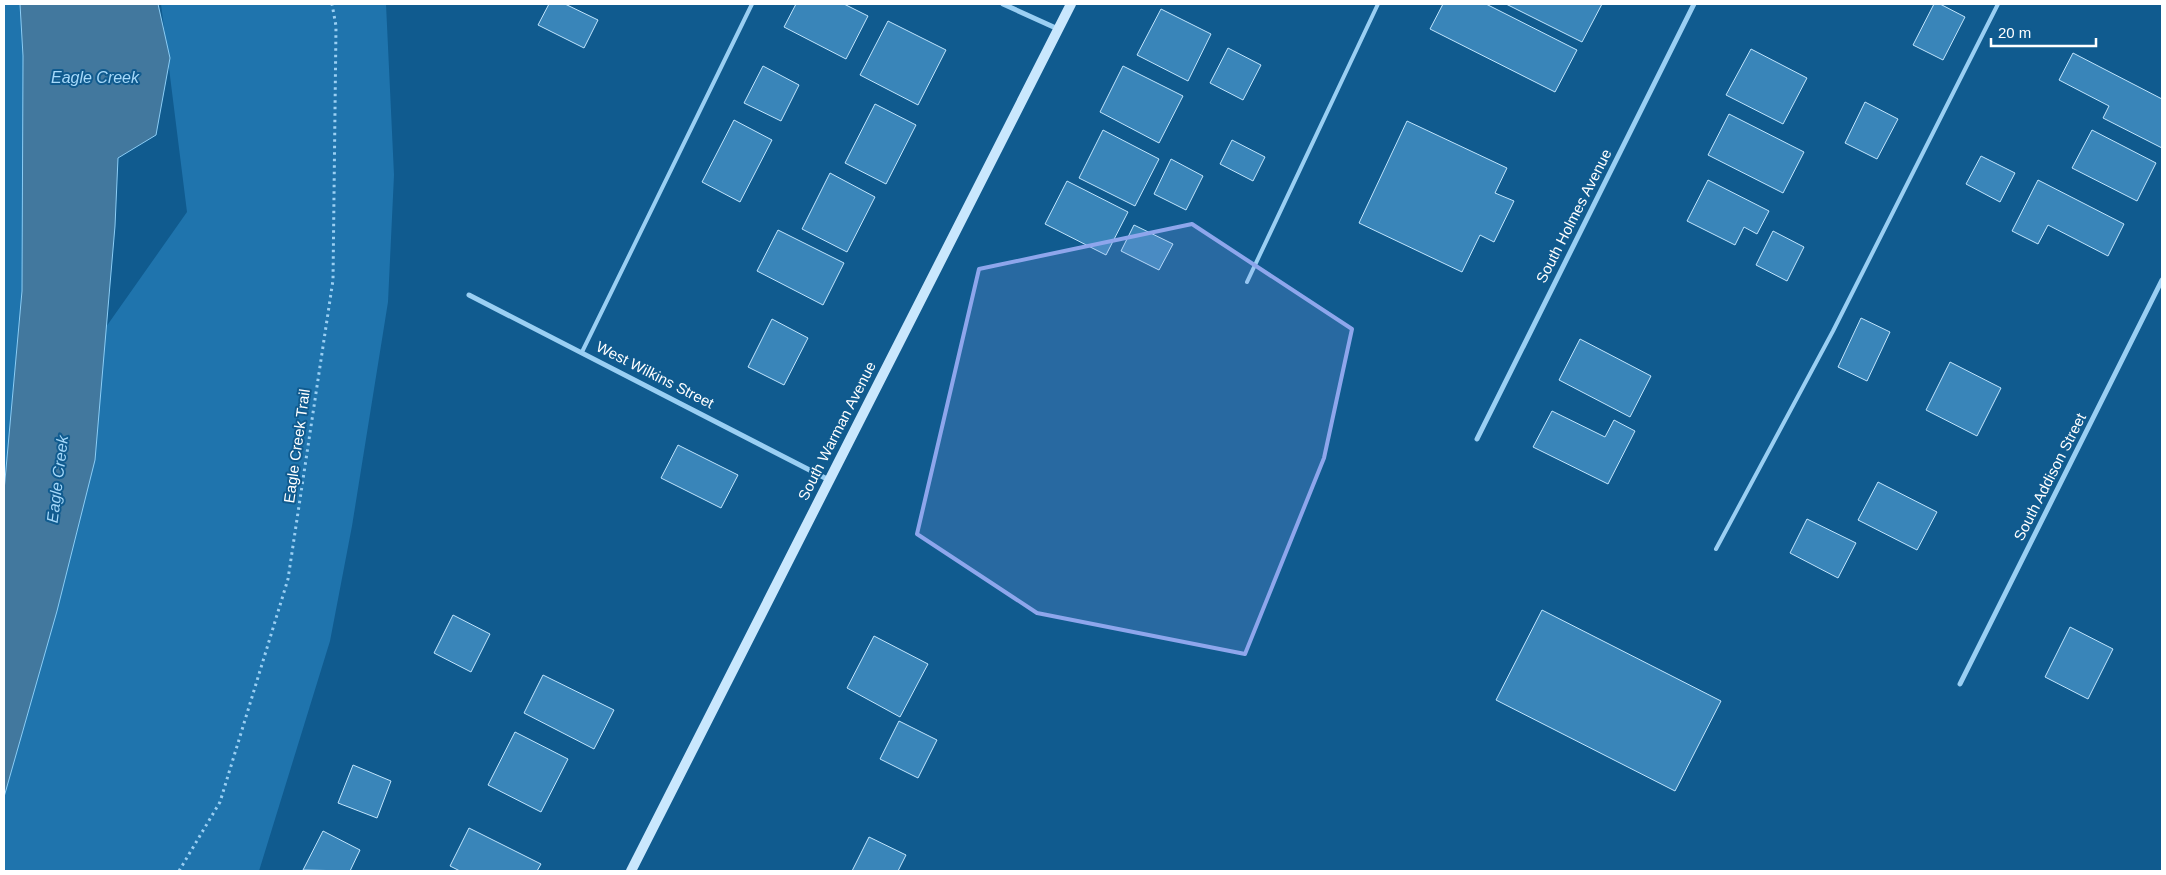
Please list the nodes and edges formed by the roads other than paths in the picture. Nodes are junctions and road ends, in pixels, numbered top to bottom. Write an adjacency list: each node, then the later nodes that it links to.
1 (752, 4): 11 (lane)
2 (1004, 4): 7 (street)
3 (1071, 4): 7 (main road, South Warman Avenue)
4 (1378, 4): 9 (lane)
5 (1694, 4): 12 (street, South Holmes Avenue)
6 (1998, 4): 14 (lane)
7 (1058, 29): 13 (main road, South Warman Avenue)
8 (2162, 280): 15 (street, South Addison Street)
9 (1246, 282)
10 (469, 295): 11 (street, West Wilkins Street)
11 (582, 352): 13 (street, West Wilkins Street)
12 (1477, 439)
13 (829, 480): 16 (main road, South Warman Avenue)
14 (1716, 549)
15 (1960, 684)
16 (631, 871)

